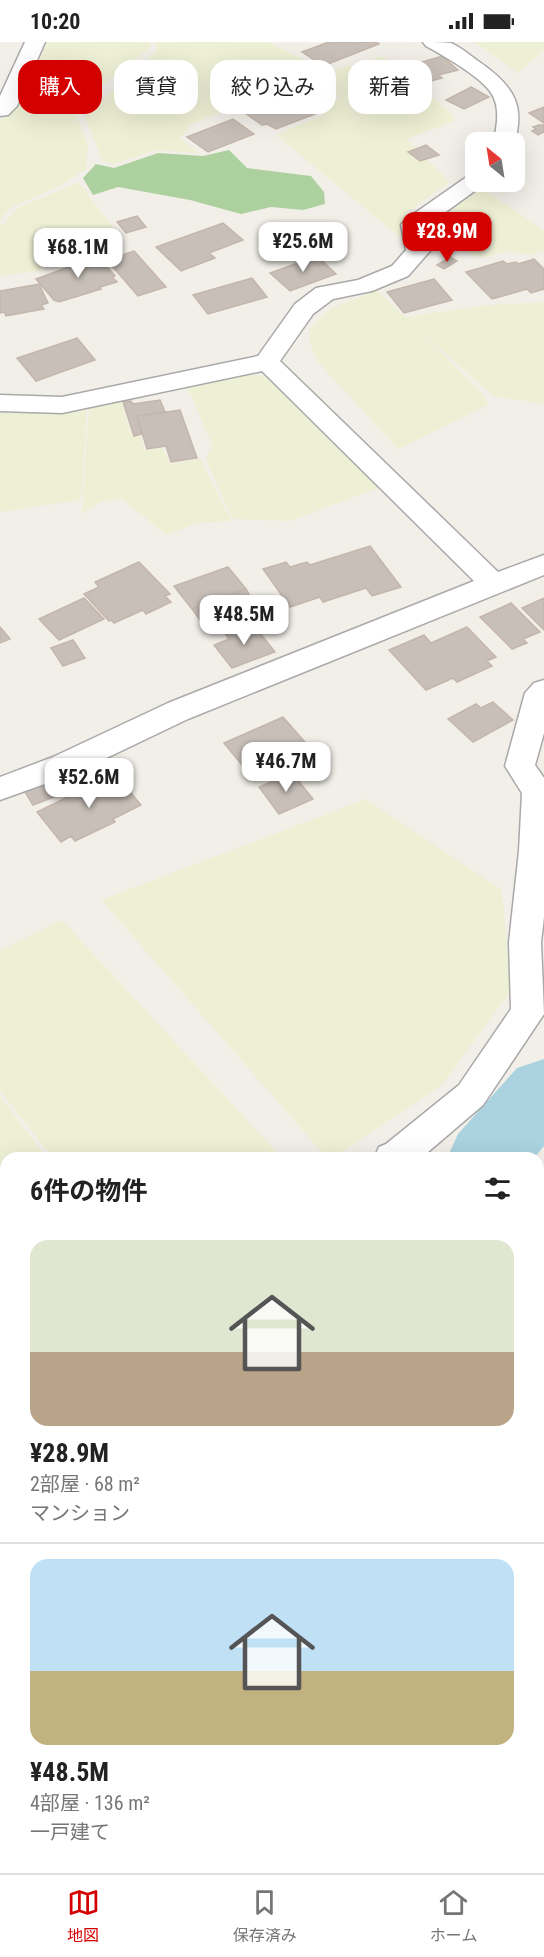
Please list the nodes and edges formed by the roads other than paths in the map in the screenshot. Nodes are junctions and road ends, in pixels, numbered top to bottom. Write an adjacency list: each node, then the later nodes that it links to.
1 (35, 42): 3 (street)
2 (433, 42): 4 (street)
3 (0, 110)
4 (507, 132)
5 (465, 189): 6 (street)
6 (267, 362): 7 (street); 9 (street)
7 (0, 403)
8 (544, 564): 9 (street)
9 (495, 585): 11 (street)
10 (544, 690): 12 (street)
11 (0, 789)
12 (403, 1152)

